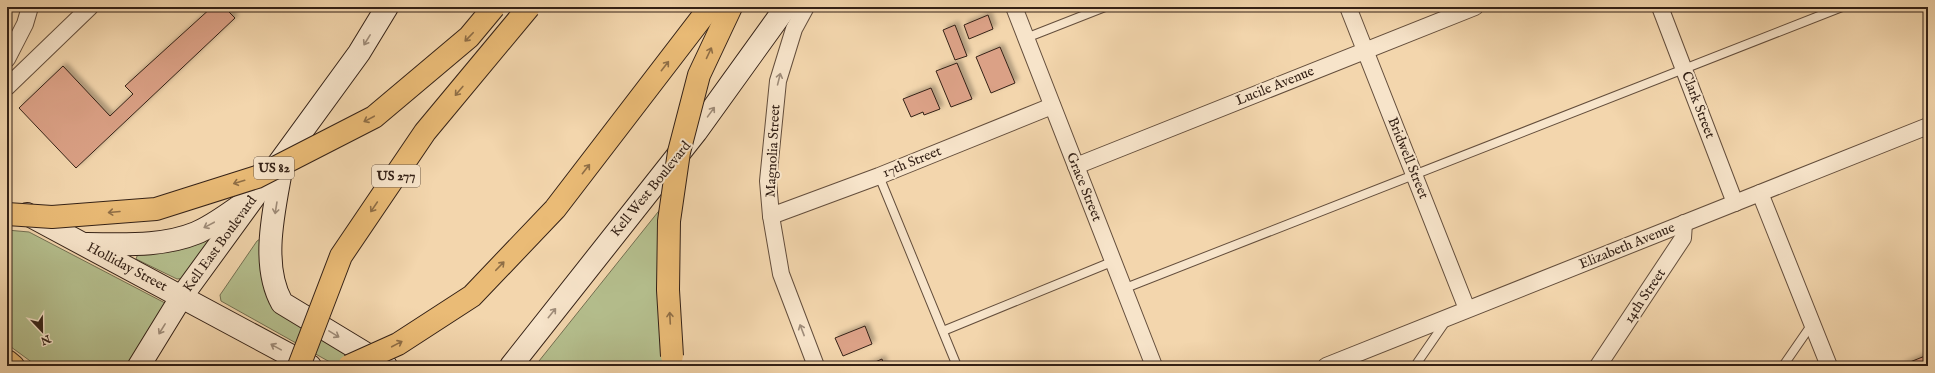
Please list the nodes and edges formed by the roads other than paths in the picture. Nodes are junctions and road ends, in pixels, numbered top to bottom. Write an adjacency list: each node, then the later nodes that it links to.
1 (30, 7): 18 (street)
2 (90, 7): 20 (street)
3 (388, 7): 23 (main road, Kell East Boulevard, one-way to 23)
4 (494, 7): 31 (highway, US 82, one-way to 31, bridge)
5 (529, 7): 47 (highway, US 277, one-way to 47, bridge)
6 (710, 7): 48 (highway, one-way to 6, bridge)
7 (731, 7): 44 (highway, one-way to 7, bridge)
8 (786, 7): 42 (main road, Kell West Boulevard, one-way to 8)
9 (806, 7): 32 (street, Magnolia Street, one-way to 9)
10 (1014, 7): 16 (street, Grace Street)
11 (1105, 7): 16 (lane)
12 (1348, 7): 17 (street, Bridwell Street)
13 (1475, 7): 17 (street, Lucile Avenue)
14 (1660, 7): 19 (street, Clark Street)
15 (1842, 7): 19 (lane)
16 (1026, 38): 21 (street, Grace Street)
17 (1365, 50): 24 (street, Lucile Avenue); 25 (street, Bridwell Street)
18 (7, 58)
19 (1684, 69): 25 (lane); 29 (street, Clark Street)
20 (7, 87)
21 (1052, 106): 24 (street, Grace Street); 26 (street, 17th Street)
22 (1928, 126): 27 (street, Elizabeth Avenue)
23 (284, 156): 28 (main road, Kell East Boulevard); 49 (main road, one-way to 49)
24 (1076, 166): 35 (street, Grace Street)
25 (1414, 175): 36 (lane); 38 (street, Bridwell Street)
26 (879, 176): 32 (street, 17th Street); 41 (lane)
27 (1760, 193): 29 (street, Elizabeth Avenue); 40 (street)
28 (254, 197): 34 (main road, one-way to 34); 37 (main road, Kell East Boulevard)
29 (1735, 203): 33 (street, Elizabeth Avenue)
30 (7, 204): 34 (main road, Holliday Street)
31 (7, 214)
32 (771, 216): 52 (street, Magnolia Street, one-way to 32)
33 (1684, 223): 38 (street, Elizabeth Avenue); 57 (street, 14th Street)
34 (83, 244): 37 (main road, Holliday Street)
35 (1114, 261): 36 (street, Grace Street); 41 (lane)
36 (1123, 289): 54 (street, Grace Street)
37 (182, 296): 46 (main road, Kell East Boulevard, one-way to 46); 47 (main road, Holliday Street, one-way to 37)
38 (1468, 310): 39 (street, Elizabeth Avenue)
39 (1449, 317): 55 (street, Elizabeth Avenue); 56 (lane)
40 (1812, 324): 58 (lane); 59 (street)
41 (943, 331): 53 (lane)
42 (536, 333): 50 (main road); 51 (main road, Kell West Boulevard)
43 (7, 361): 45 (highway)
44 (673, 361)
45 (13, 366)
46 (139, 366)
47 (306, 366)
48 (349, 366)
49 (386, 366)
50 (494, 366)
51 (511, 366)
52 (816, 366)
53 (958, 366)
54 (1154, 366)
55 (1326, 366)
56 (1415, 366)
57 (1598, 366)
58 (1783, 366)
59 (1829, 366)

